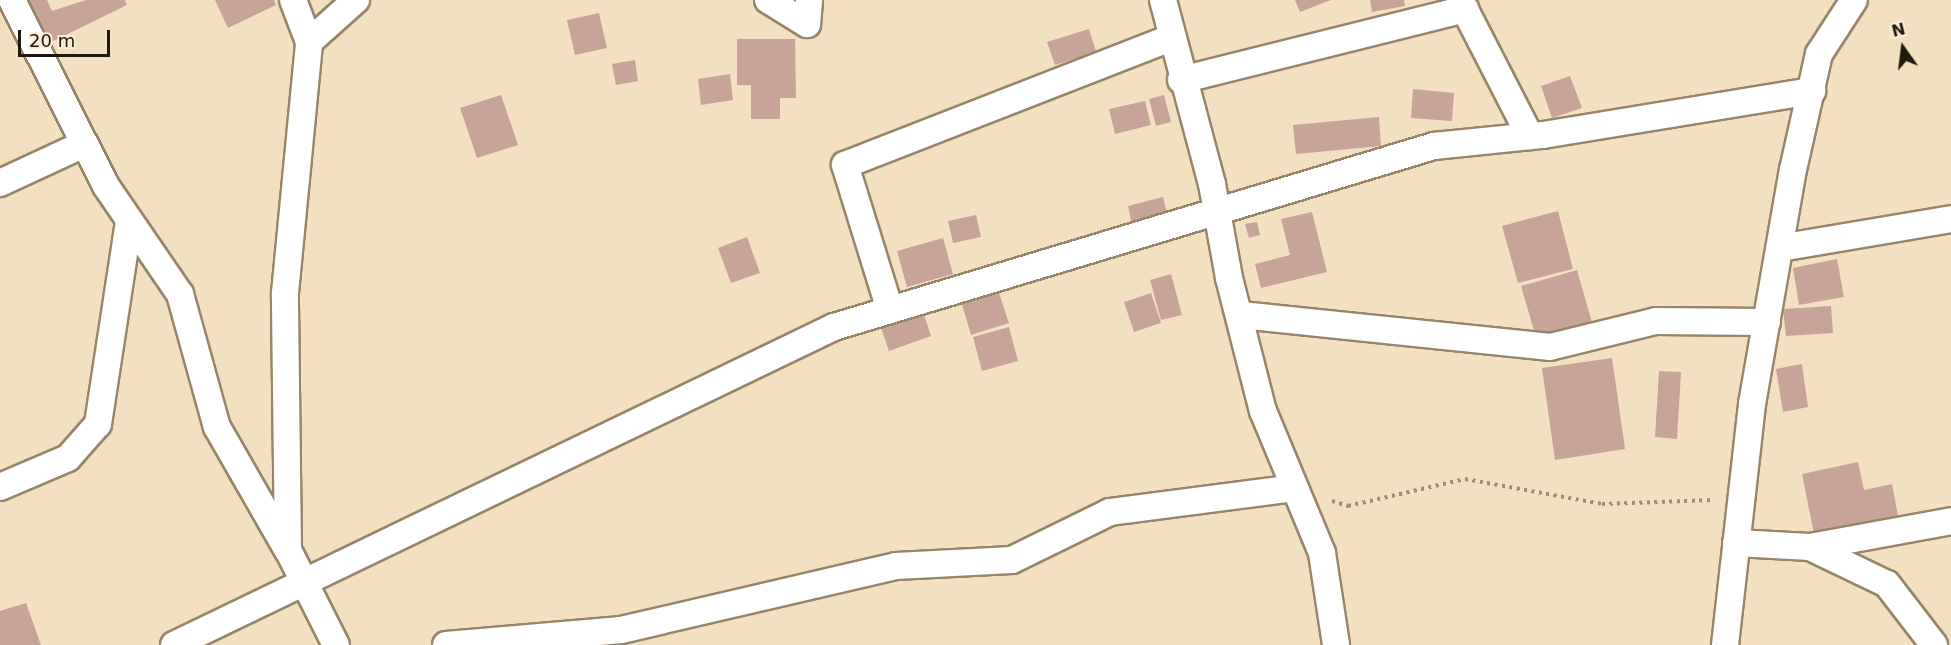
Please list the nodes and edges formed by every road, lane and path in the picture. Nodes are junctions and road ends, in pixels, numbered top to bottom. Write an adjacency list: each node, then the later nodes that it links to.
1 (12, 0): 14 (street)
2 (293, 0): 10 (street)
3 (356, 0): 10 (street)
4 (768, 0): 5 (street)
5 (809, 0)
6 (1163, 0): 9 (street)
7 (1854, 0): 12 (street)
8 (1462, 5): 11 (street); 13 (street)
9 (1171, 38): 11 (street); 20 (street)
10 (309, 42): 29 (street)
11 (1181, 80): 16 (street)
12 (1812, 91): 13 (street); 19 (street)
13 (1530, 136): 16 (street)
14 (84, 144): 15 (street); 18 (street)
15 (0, 183)
16 (1218, 211): 20 (street); 21 (street)
17 (1951, 219): 19 (street)
18 (129, 221): 23 (street); 29 (street)
19 (1780, 248): 22 (street)
20 (890, 310): 30 (street)
21 (1241, 315): 22 (street); 24 (street)
22 (1767, 322): 25 (street)
23 (0, 487)
24 (1294, 488): 25 (path); 33 (street); 34 (street)
25 (1740, 506): 27 (street)
26 (1951, 521): 28 (street)
27 (1736, 543): 28 (street); 35 (street)
28 (1810, 547): 36 (street)
29 (288, 550): 30 (street)
30 (304, 582): 31 (street); 32 (street)
31 (174, 645)
32 (336, 645)
33 (446, 645)
34 (1336, 645)
35 (1725, 645)
36 (1934, 645)

